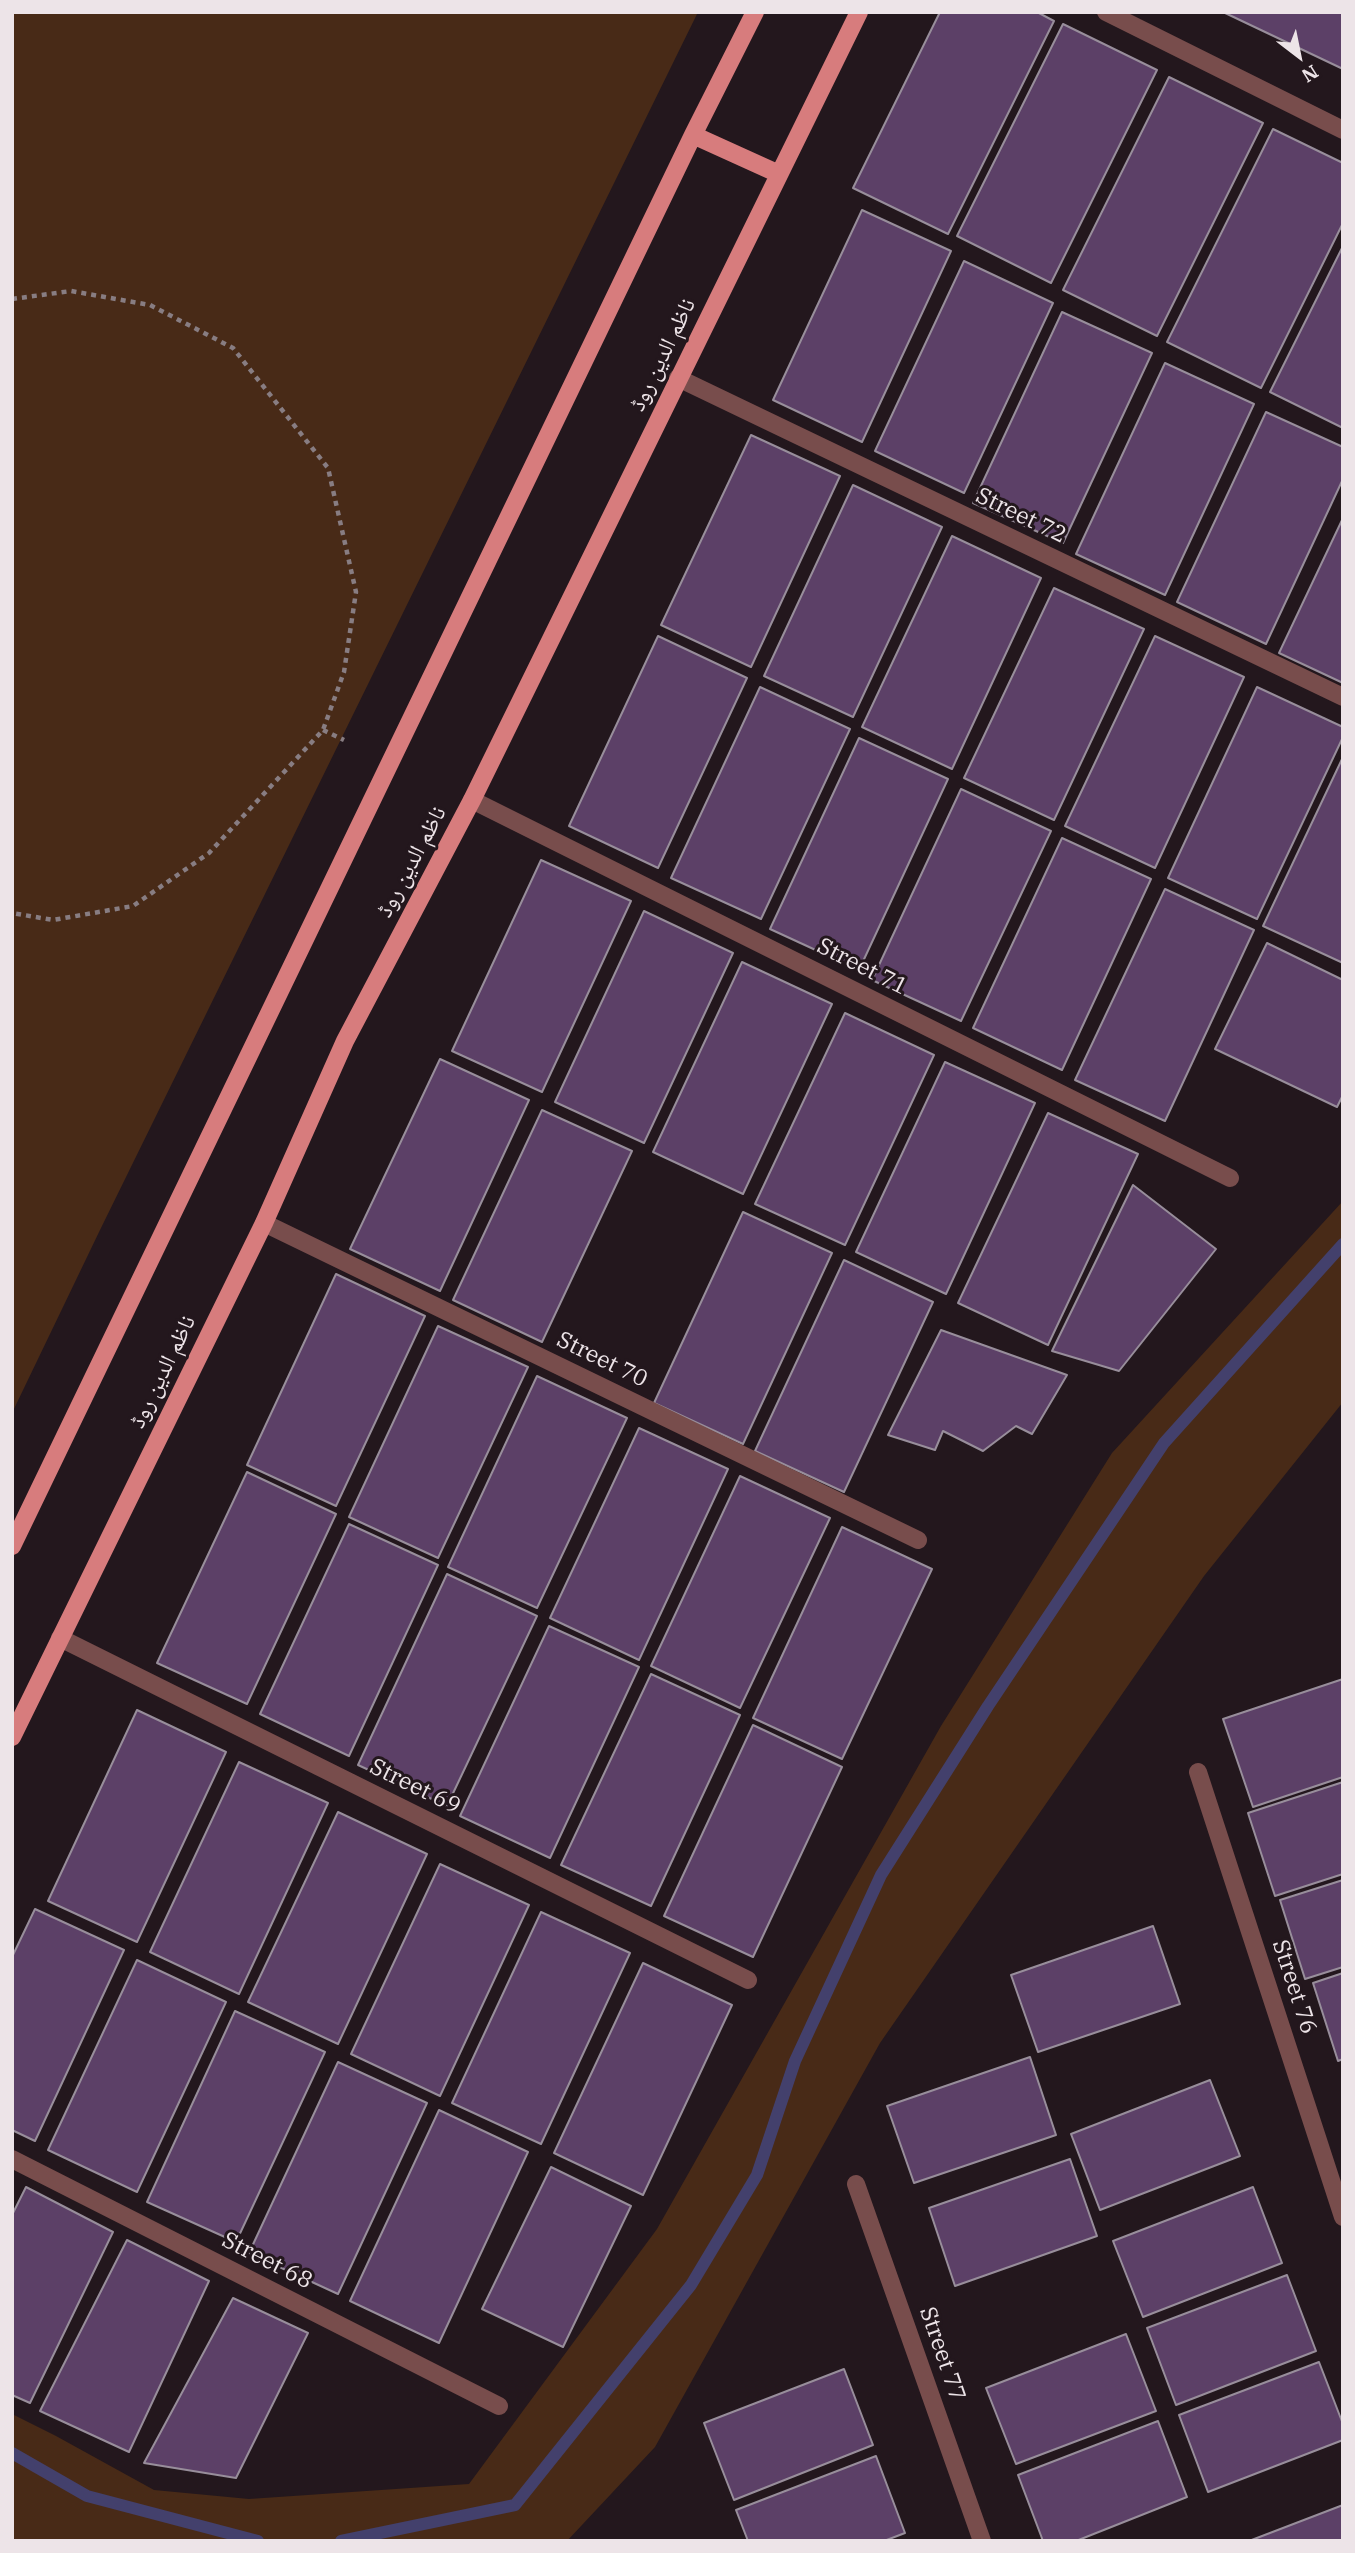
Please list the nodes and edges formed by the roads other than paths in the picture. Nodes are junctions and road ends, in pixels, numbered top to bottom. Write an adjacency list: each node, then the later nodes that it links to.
1 (755, 12): 5 (main road)
2 (859, 12): 6 (main road, ناظم الدین روڈ)
3 (1106, 12): 4 (street)
4 (1343, 130)
5 (693, 135): 6 (main road); 13 (main road)
6 (779, 173): 7 (main road, ناظم الدین روڈ)
7 (678, 379): 8 (street, Street 72); 9 (main road, ناظم الدین روڈ)
8 (1343, 698)
9 (472, 800): 10 (street, Street 71); 11 (main road, ناظم الدین روڈ)
10 (1230, 1178)
11 (264, 1223): 12 (street, Street 70); 14 (main road, ناظم الدین روڈ)
12 (918, 1540)
13 (12, 1546)
14 (60, 1638): 15 (main road, ناظم الدین روڈ); 17 (street, Street 69)
15 (12, 1737)
16 (1198, 1772): 20 (street, Street 76)
17 (748, 1980)
18 (12, 2160): 21 (street, Street 68)
19 (856, 2184): 22 (street, Street 77)
20 (1343, 2217)
21 (499, 2406)
22 (982, 2541)

